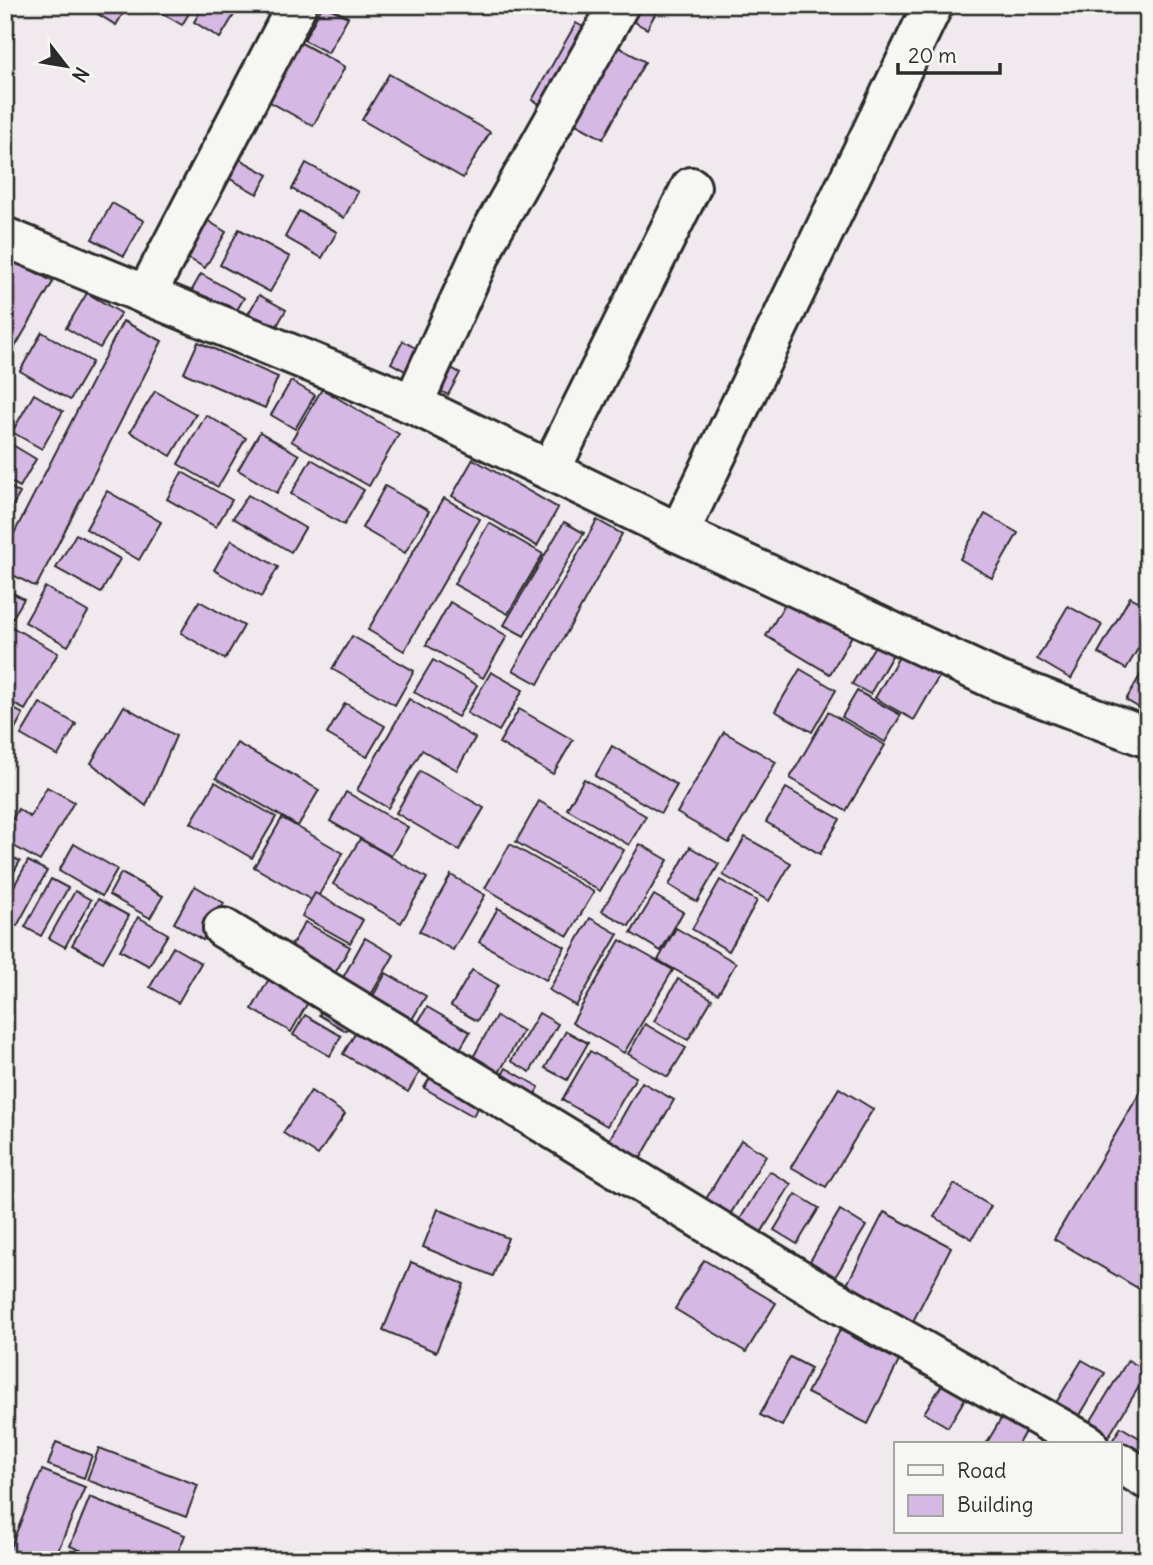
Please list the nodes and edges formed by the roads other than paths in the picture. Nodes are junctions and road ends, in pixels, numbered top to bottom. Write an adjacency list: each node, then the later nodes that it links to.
1 (297, 5): 6 (street)
2 (619, 5): 7 (street)
3 (933, 5): 9 (street)
4 (691, 187): 8 (street)
5 (5, 237): 6 (street)
6 (146, 295): 7 (street)
7 (413, 404): 8 (street)
8 (551, 469): 9 (street)
9 (679, 533): 10 (street)
10 (1148, 738)
11 (223, 928): 12 (street)
12 (1084, 1442)
13 (1122, 1464): 14 (street)
14 (1148, 1480)

